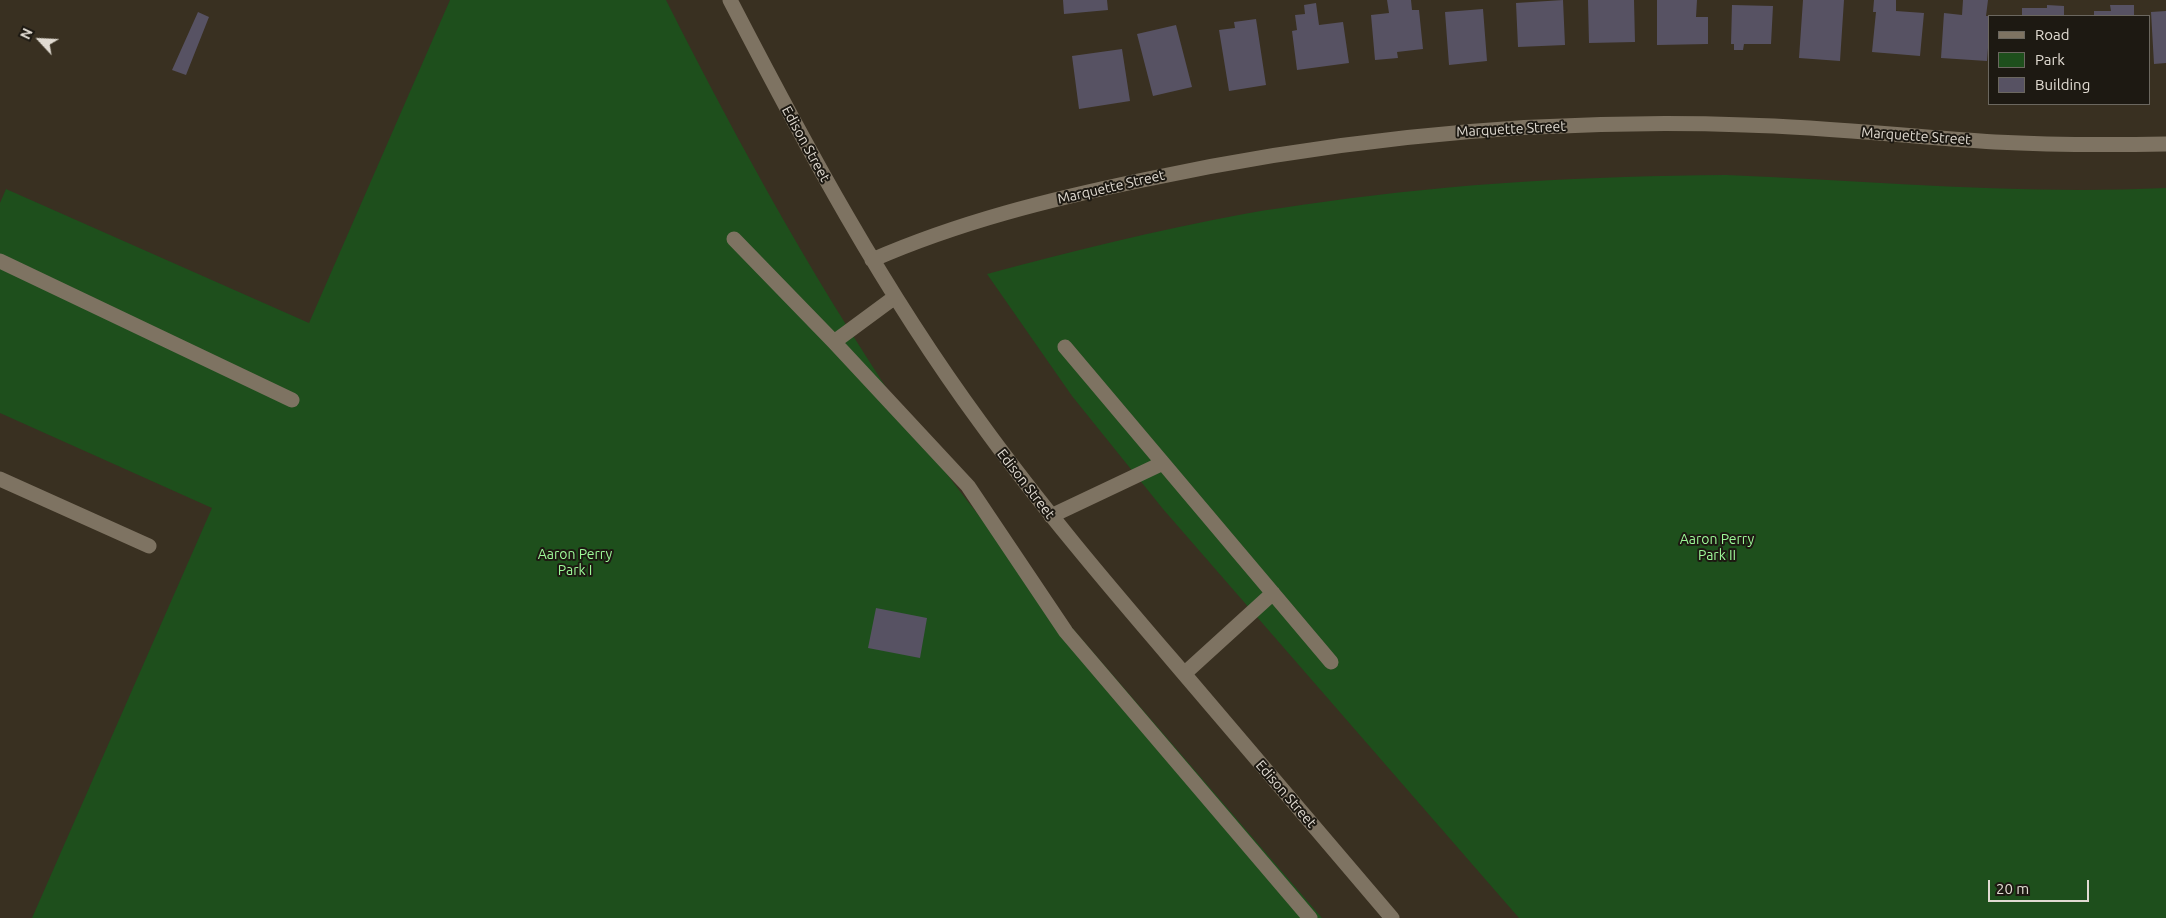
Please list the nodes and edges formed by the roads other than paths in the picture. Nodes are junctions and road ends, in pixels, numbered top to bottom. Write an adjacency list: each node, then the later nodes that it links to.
1 (730, 0): 5 (street, Edison Street)
2 (2166, 144): 5 (street, Marquette Street)
3 (734, 239): 7 (street)
4 (0, 260): 9 (street)
5 (872, 260): 6 (street, Edison Street)
6 (895, 297): 7 (street); 12 (street, Edison Street)
7 (834, 342): 17 (street)
8 (1065, 347): 10 (street)
9 (292, 400)
10 (1163, 463): 12 (street); 14 (street)
11 (0, 479): 13 (street)
12 (1051, 516): 16 (street, Edison Street)
13 (149, 546)
14 (1273, 593): 15 (street); 16 (street)
15 (1331, 662)
16 (1184, 674): 18 (street, Edison Street)
17 (1310, 918)
18 (1392, 918)

